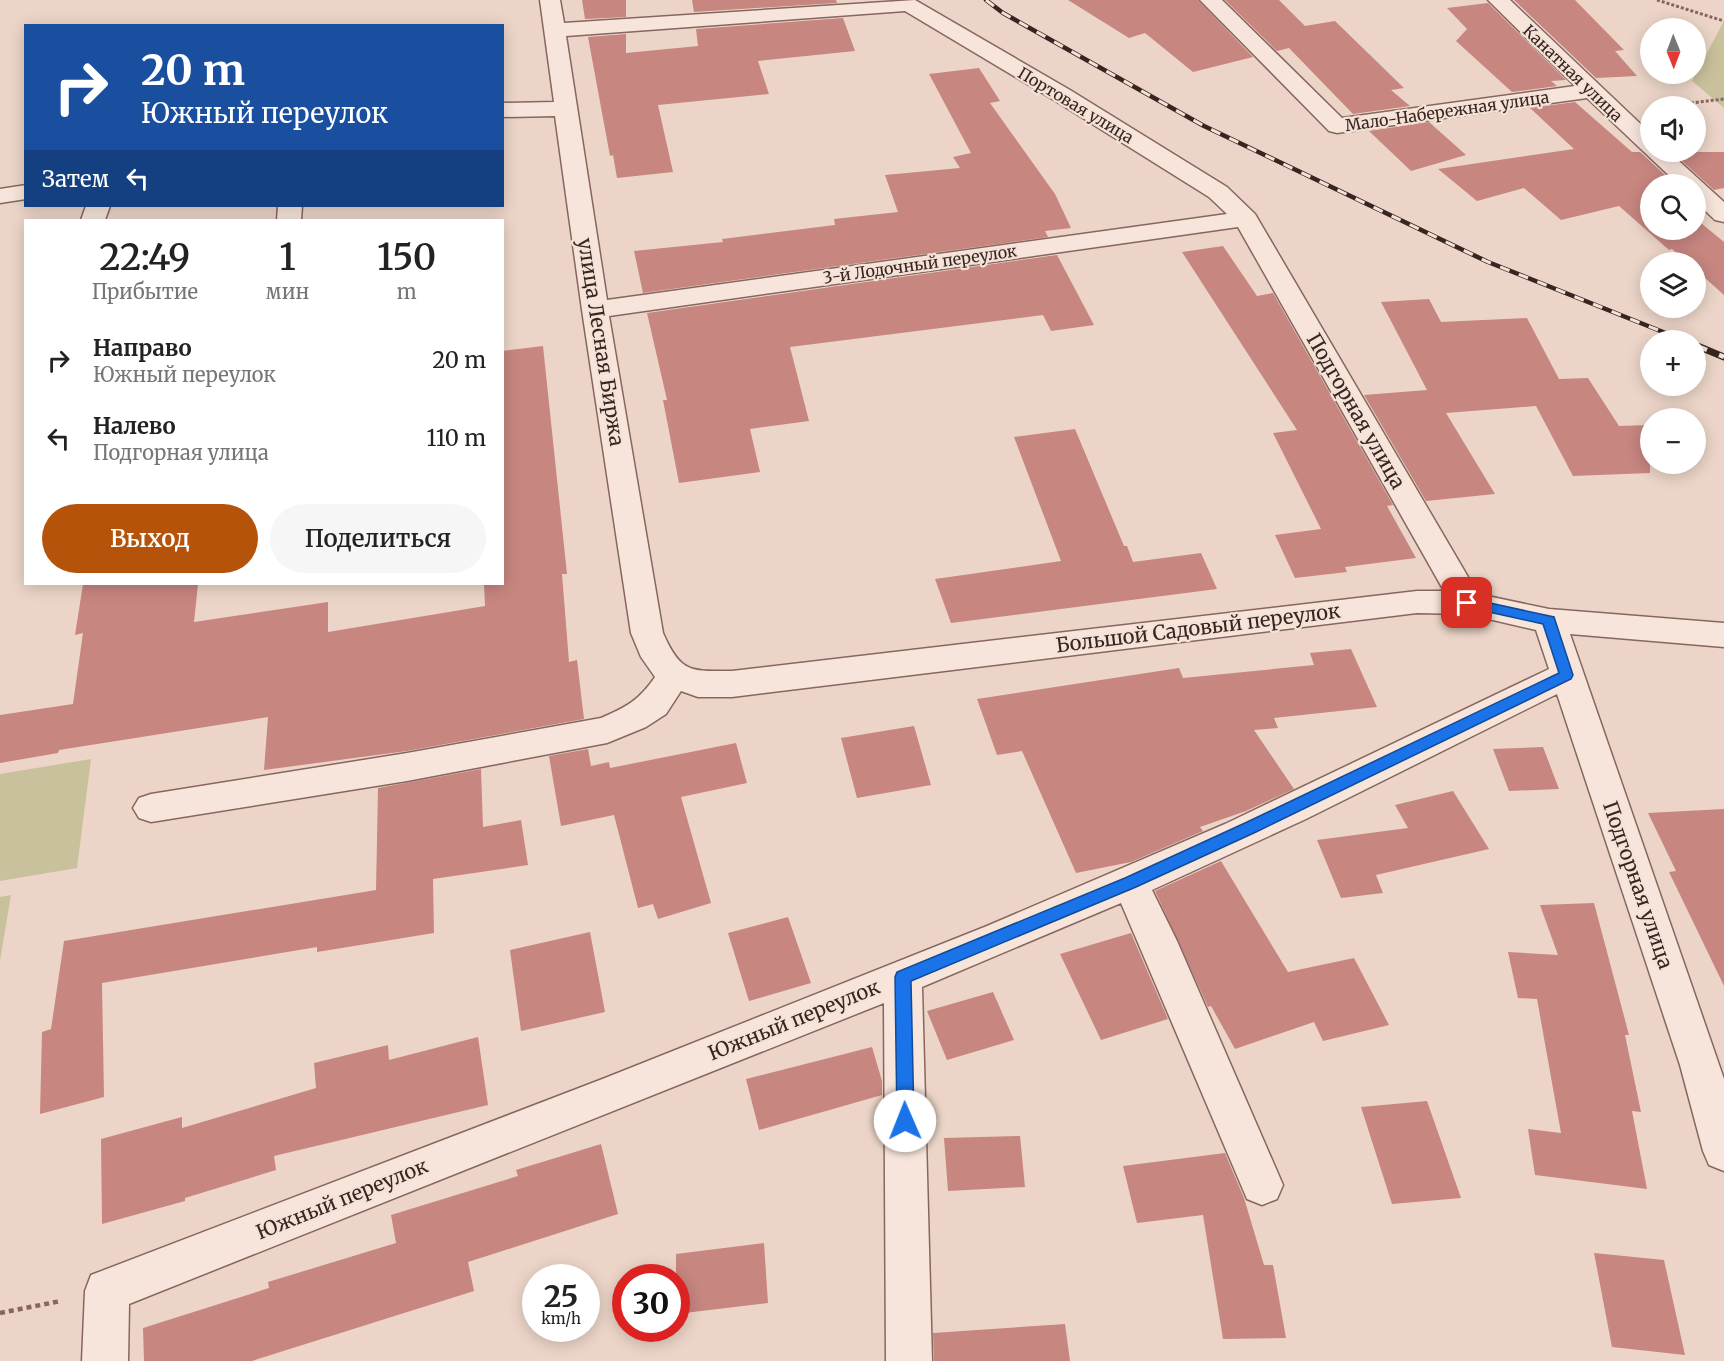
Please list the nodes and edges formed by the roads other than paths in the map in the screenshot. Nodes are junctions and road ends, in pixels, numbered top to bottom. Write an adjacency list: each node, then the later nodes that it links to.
1 (550, 0): 5 (street, улица Лесная Биржа)
2 (1209, 0): 6 (street, Мало-Набережная улица)
3 (1498, 0): 6 (street, Канатная улица)
4 (903, 3): 5 (street); 16 (street, Портовая улица)
5 (555, 30): 7 (street, улица Лесная Биржа)
6 (1591, 92): 9 (street, Канатная улица)
7 (566, 109): 8 (street); 17 (street, улица Лесная Биржа)
8 (504, 110)
9 (1640, 137)
10 (1667, 162): 11 (street)
11 (1680, 174)
12 (24, 192): 13 (street)
13 (0, 196)
14 (1706, 198): 15 (street)
15 (1724, 215)
16 (1246, 219): 17 (street, 3-й Лодочный переулок); 18 (street, Подгорная улица)
17 (595, 310): 22 (street, улица Лесная Биржа)
18 (1467, 603): 19 (street, Большой Садовый переулок); 22 (street, Большой Садовый переулок)
19 (1549, 621): 20 (street, Большой Садовый переулок); 21 (street, Подгорная улица)
20 (1724, 635)
21 (1566, 675): 24 (street, Южный переулок); 26 (street, Подгорная улица)
22 (673, 676): 23 (street)
23 (151, 808)
24 (1130, 882): 25 (street, Южный переулок); 27 (street)
25 (903, 977): 28 (street, Южный переулок); 29 (street)
26 (1724, 1151)
27 (1262, 1185)
28 (105, 1361)
29 (909, 1361)

